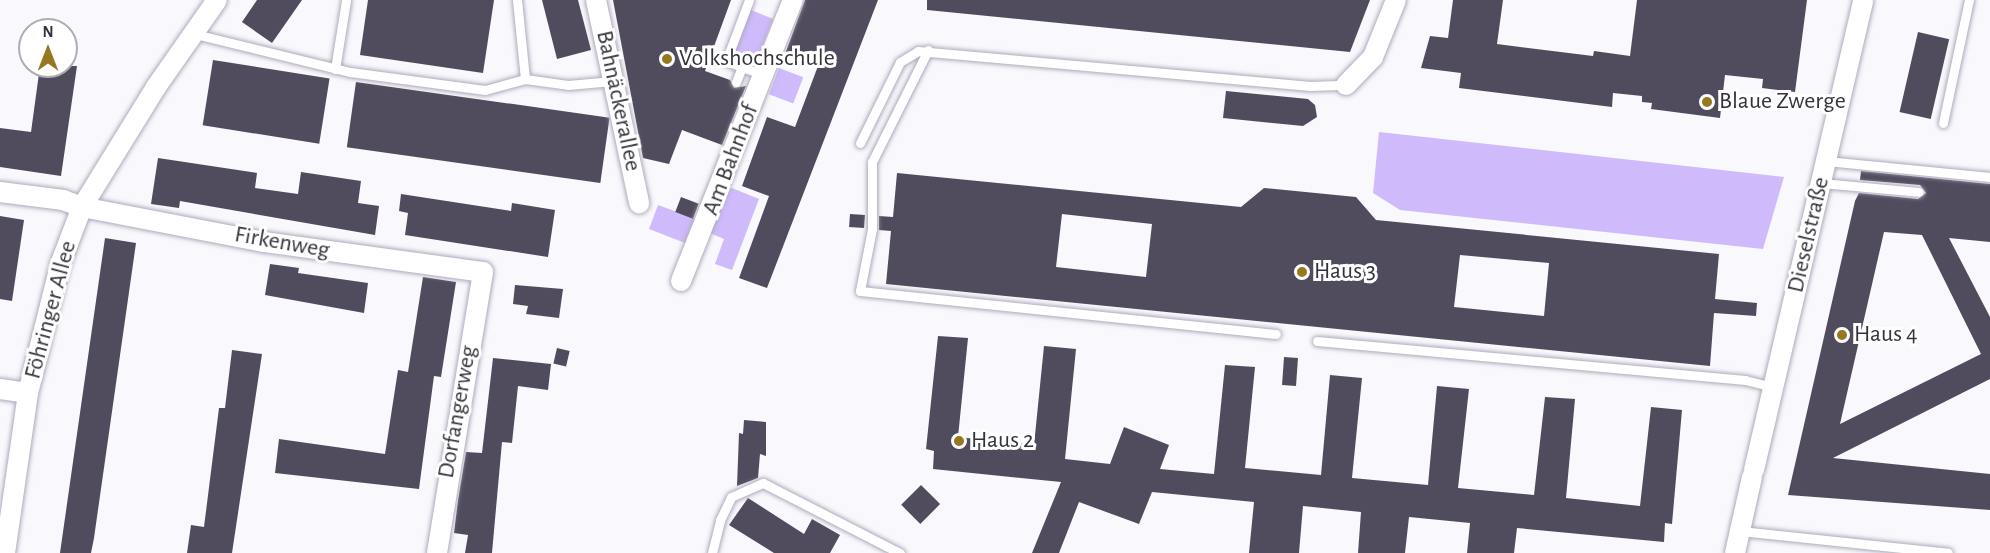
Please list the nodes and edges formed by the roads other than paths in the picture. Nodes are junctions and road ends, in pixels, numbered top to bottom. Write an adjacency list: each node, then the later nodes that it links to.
1 (217, 0): 10 (street, Föhringer Allee)
2 (346, 0): 13 (lane)
3 (517, 0): 15 (lane)
4 (596, 0): 16 (street, Bahnäckerallee)
5 (749, 0): 12 (lane)
6 (1396, 0): 18 (street)
7 (1863, 0): 21 (street, Dieselstraße)
8 (1969, 0): 19 (lane)
9 (787, 2): 14 (street, Am Bahnhof)
10 (195, 34): 13 (lane); 27 (street, Föhringer Allee)
11 (928, 50): 18 (lane); 20 (lane); 30 (lane)
12 (742, 67): 14 (lane); 17 (lane)
13 (335, 69): 15 (lane)
14 (764, 75): 29 (street, Am Bahnhof)
15 (525, 79): 16 (lane)
16 (614, 81): 26 (street, Bahnäckerallee)
17 (736, 82)
18 (1346, 86)
19 (1944, 123)
20 (860, 143)
21 (1826, 161): 22 (lane); 23 (street, Dieselstraße)
22 (1990, 177)
23 (1821, 183): 25 (lane); 32 (street, Dieselstraße)
24 (0, 192): 27 (street, Firkenweg)
25 (1919, 192)
26 (639, 203)
27 (82, 207): 28 (street, Firkenweg); 34 (street, Föhringer Allee)
28 (483, 272): 37 (street, Dorfangerweg)
29 (681, 280)
30 (1276, 334)
31 (1317, 341): 32 (lane)
32 (1774, 387): 35 (street, Dieselstraße)
33 (0, 389): 34 (street)
34 (28, 393): 36 (street, Föhringer Allee)
35 (1740, 531): 40 (street, Dieselstraße); 41 (lane)
36 (4, 553)
37 (437, 553)
38 (712, 553): 39 (lane)
39 (900, 553)
40 (1735, 553)
41 (1948, 553)

